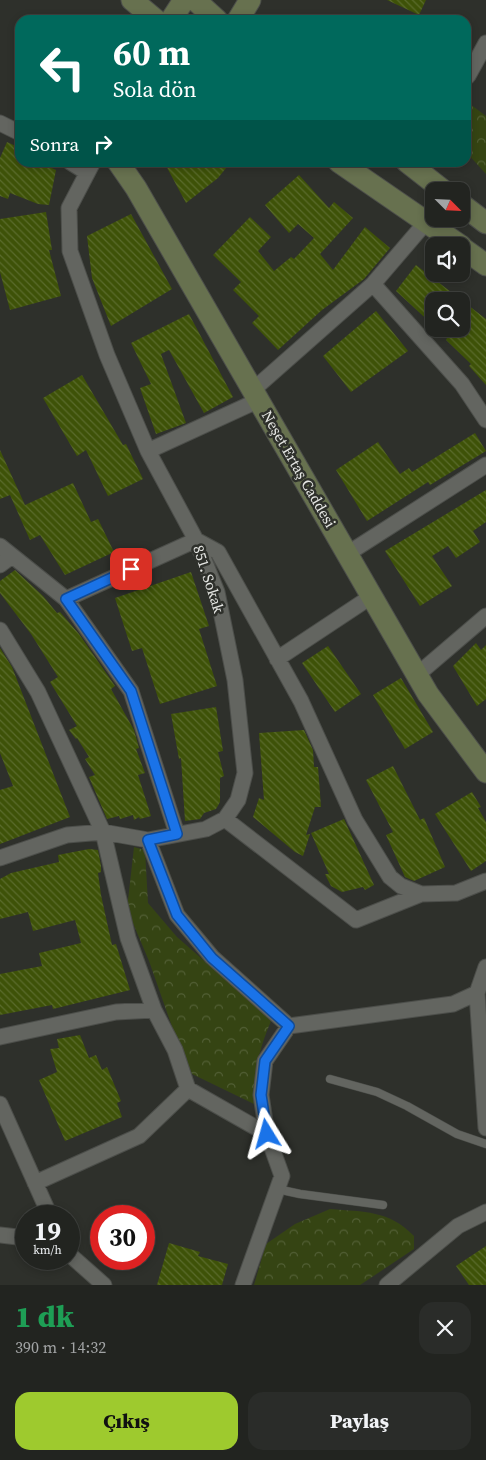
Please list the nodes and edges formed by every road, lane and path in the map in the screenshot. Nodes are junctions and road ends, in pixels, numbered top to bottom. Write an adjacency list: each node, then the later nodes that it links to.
1 (132, 0): 5 (main road)
2 (184, 0): 6 (main road)
3 (195, 0): 7 (main road)
4 (250, 0): 8 (main road)
5 (150, 15)
6 (174, 15)
7 (212, 15)
8 (241, 15)
9 (486, 43): 10 (street)
10 (471, 70)
11 (0, 123): 12 (street)
12 (15, 131)
13 (90, 167): 29 (street, 851. Sokak)
14 (121, 167): 27 (main road, Neşet Ertaş Caddesi)
15 (347, 167): 19 (main road)
16 (413, 167): 17 (main road)
17 (433, 182)
18 (470, 211): 21 (main road)
19 (425, 220)
20 (425, 223): 26 (street)
21 (486, 223)
22 (437, 228): 23 (main road)
23 (449, 237)
24 (470, 253): 25 (main road)
25 (486, 265)
26 (373, 284): 27 (street); 28 (street)
27 (256, 395): 29 (street); 32 (main road, Neşet Ertaş Caddesi)
28 (486, 420)
29 (148, 451): 31 (street, 851. Sokak)
30 (486, 465): 32 (street)
31 (196, 540): 35 (street); 38 (street); 41 (street, 851. Sokak)
32 (347, 554): 34 (main road, Neşet Ertaş Caddesi)
33 (4, 556): 35 (street)
34 (372, 596): 38 (street); 39 (main road, Neşet Ertaş Caddesi)
35 (66, 599): 43 (street)
36 (486, 616): 39 (street)
37 (0, 630): 42 (street)
38 (277, 658): 47 (street)
39 (417, 674): 40 (main road, Neşet Ertaş Caddesi)
40 (486, 772)
41 (225, 819): 43 (street); 47 (street)
42 (103, 832): 44 (street); 45 (street); 50 (street)
43 (177, 834): 44 (street)
44 (148, 840): 51 (street)
45 (0, 858)
46 (486, 881): 47 (street)
47 (421, 894)
48 (486, 967): 49 (street)
49 (477, 993): 51 (street); 56 (street)
50 (154, 1010): 52 (street); 54 (street)
51 (289, 1026): 57 (street)
52 (0, 1037)
53 (330, 1079): 58 (lane)
54 (188, 1090): 57 (street); 59 (street)
55 (0, 1104): 59 (street)
56 (486, 1128)
57 (267, 1134): 60 (street)
58 (486, 1144)
59 (36, 1183): 61 (street)
60 (277, 1189): 62 (lane); 68 (street)
61 (45, 1205)
62 (383, 1205)
63 (486, 1212): 69 (street)
64 (0, 1235): 65 (street)
65 (15, 1237)
66 (80, 1264): 67 (street)
67 (104, 1285)
68 (244, 1285)
69 (387, 1285)

